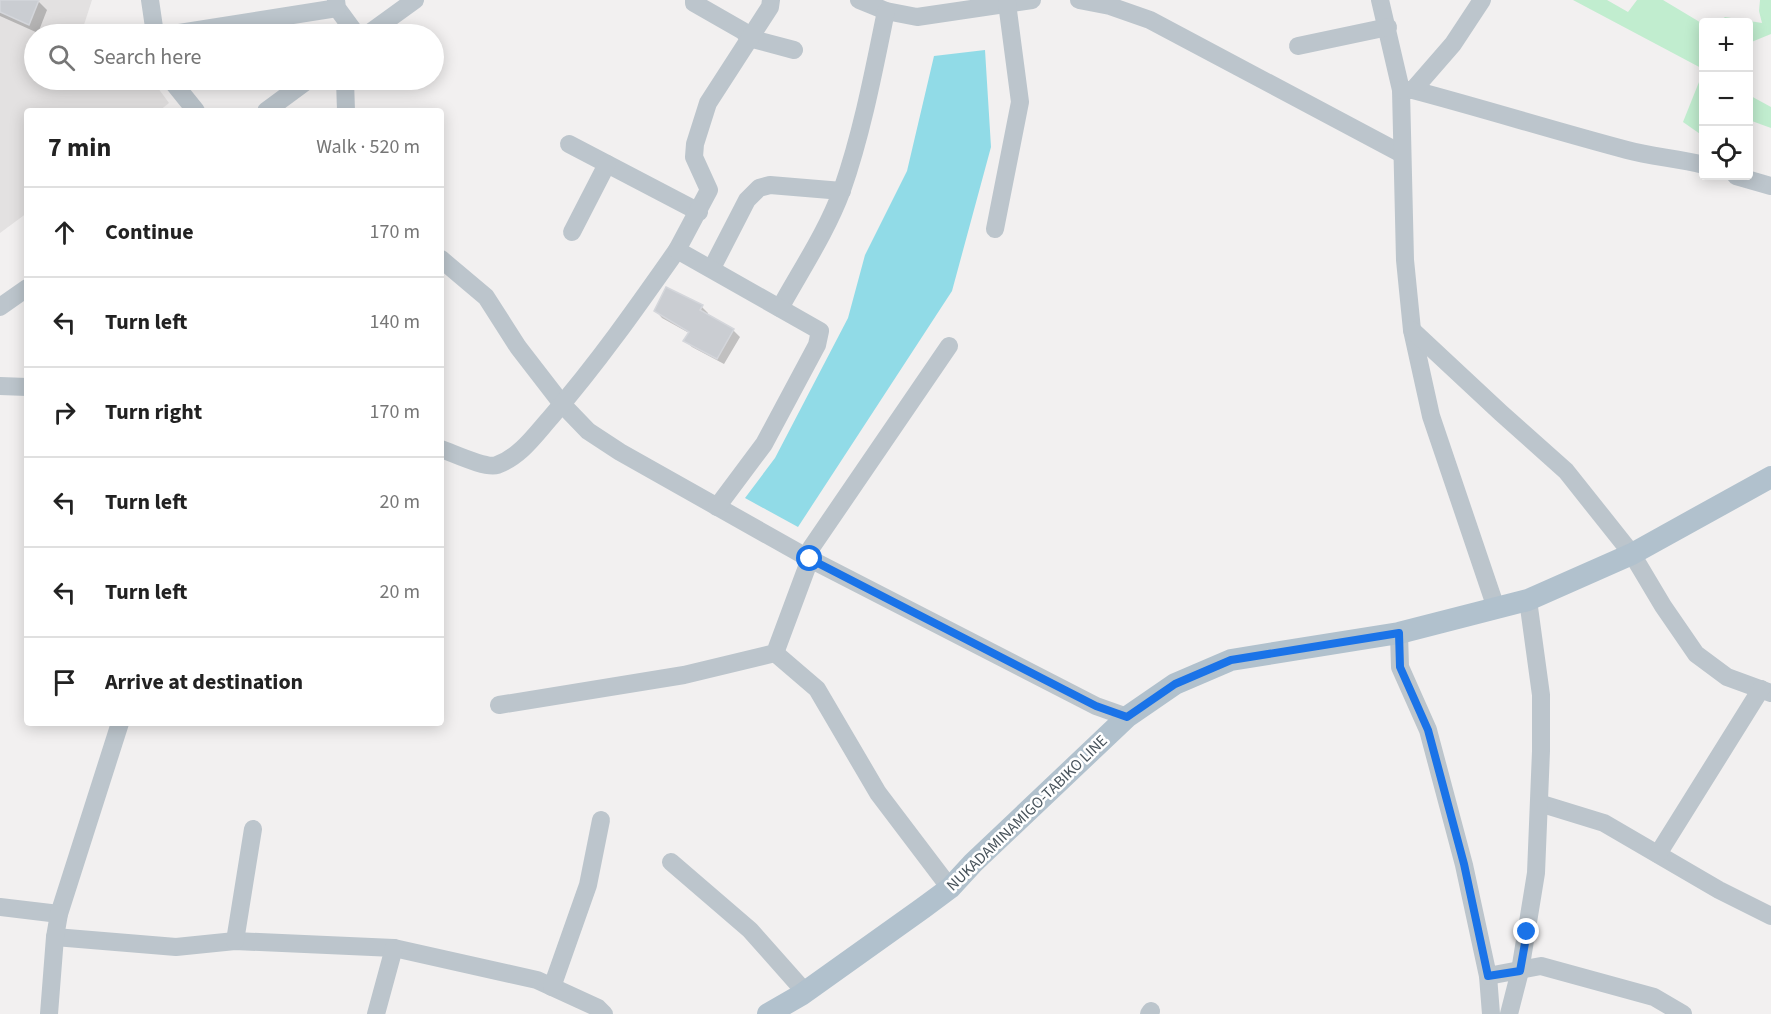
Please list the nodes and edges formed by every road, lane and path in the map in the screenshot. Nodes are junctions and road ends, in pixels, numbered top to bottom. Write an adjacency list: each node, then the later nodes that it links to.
1 (150, 0): 13 (street)
2 (415, 0): 16 (street)
3 (694, 0): 18 (street)
4 (771, 0): 18 (street)
5 (859, 0): 12 (street)
6 (1032, 0): 10 (street)
7 (1079, 0): 29 (street)
8 (1380, 0): 17 (street)
9 (1482, 0): 24 (street)
10 (1007, 3): 12 (street); 36 (street)
11 (337, 4): 14 (street); 15 (street)
12 (886, 11): 34 (street)
13 (154, 24)
14 (228, 24)
15 (350, 24)
16 (382, 24)
17 (1388, 27): 19 (street); 24 (street)
18 (749, 38): 20 (street); 35 (street)
19 (1298, 46)
20 (794, 50)
21 (179, 90): 25 (street)
22 (294, 90): 26 (street)
23 (345, 90): 27 (street)
24 (1407, 90): 29 (street); 31 (street)
25 (193, 108)
26 (270, 108)
27 (346, 108)
28 (569, 144): 30 (street)
29 (1402, 154): 44 (street)
30 (607, 164): 35 (street); 37 (street)
31 (1699, 164)
32 (1750, 180): 33 (street)
33 (1771, 186)
34 (842, 191): 40 (street); 43 (street)
35 (699, 212): 38 (street)
36 (995, 229)
37 (572, 232)
38 (677, 250): 40 (street); 48 (street)
39 (444, 262): 48 (street)
40 (712, 268): 43 (street)
41 (24, 290): 42 (street)
42 (0, 308)
43 (780, 308): 51 (street)
44 (1412, 330): 52 (street); 55 (street)
45 (949, 346): 53 (street)
46 (0, 386): 47 (street)
47 (24, 387)
48 (562, 404): 49 (street); 51 (street)
49 (444, 450)
50 (1771, 477): 52 (main road, NUKADAMINAMIGO-TABIKO LINE)
51 (717, 507): 53 (street)
52 (1632, 554): 54 (main road, NUKADAMINAMIGO-TABIKO LINE); 58 (street)
53 (810, 559): 57 (street); 60 (street)
54 (1528, 600): 55 (main road, NUKADAMINAMIGO-TABIKO LINE); 62 (street)
55 (1496, 608): 56 (main road, NUKADAMINAMIGO-TABIKO LINE)
56 (1399, 633): 60 (main road, NUKADAMINAMIGO-TABIKO LINE); 75 (street)
57 (775, 653): 59 (street); 67 (street)
58 (1766, 691): 65 (street)
59 (499, 705)
60 (1127, 717): 67 (main road, NUKADAMINAMIGO-TABIKO LINE)
61 (119, 726): 69 (street)
62 (1539, 802): 65 (street); 74 (street)
63 (601, 820): 76 (street)
64 (253, 829): 72 (street)
65 (1658, 854): 70 (street)
66 (671, 862): 77 (street)
67 (950, 888): 77 (main road, NUKADAMINAMIGO-TABIKO LINE)
68 (0, 907): 69 (street)
69 (59, 914): 71 (street)
70 (1771, 916)
71 (55, 937): 72 (street); 78 (street)
72 (235, 941): 73 (street)
73 (394, 948): 76 (street); 79 (street)
74 (1520, 971): 75 (street); 83 (street); 84 (street)
75 (1488, 976): 82 (street)
76 (552, 987): 80 (street)
77 (805, 992): 81 (main road, NUKADAMINAMIGO-TABIKO LINE)
78 (49, 1014)
79 (376, 1014)
80 (604, 1014)
81 (768, 1014)
82 (1491, 1014)
83 (1509, 1014)
84 (1683, 1014)

